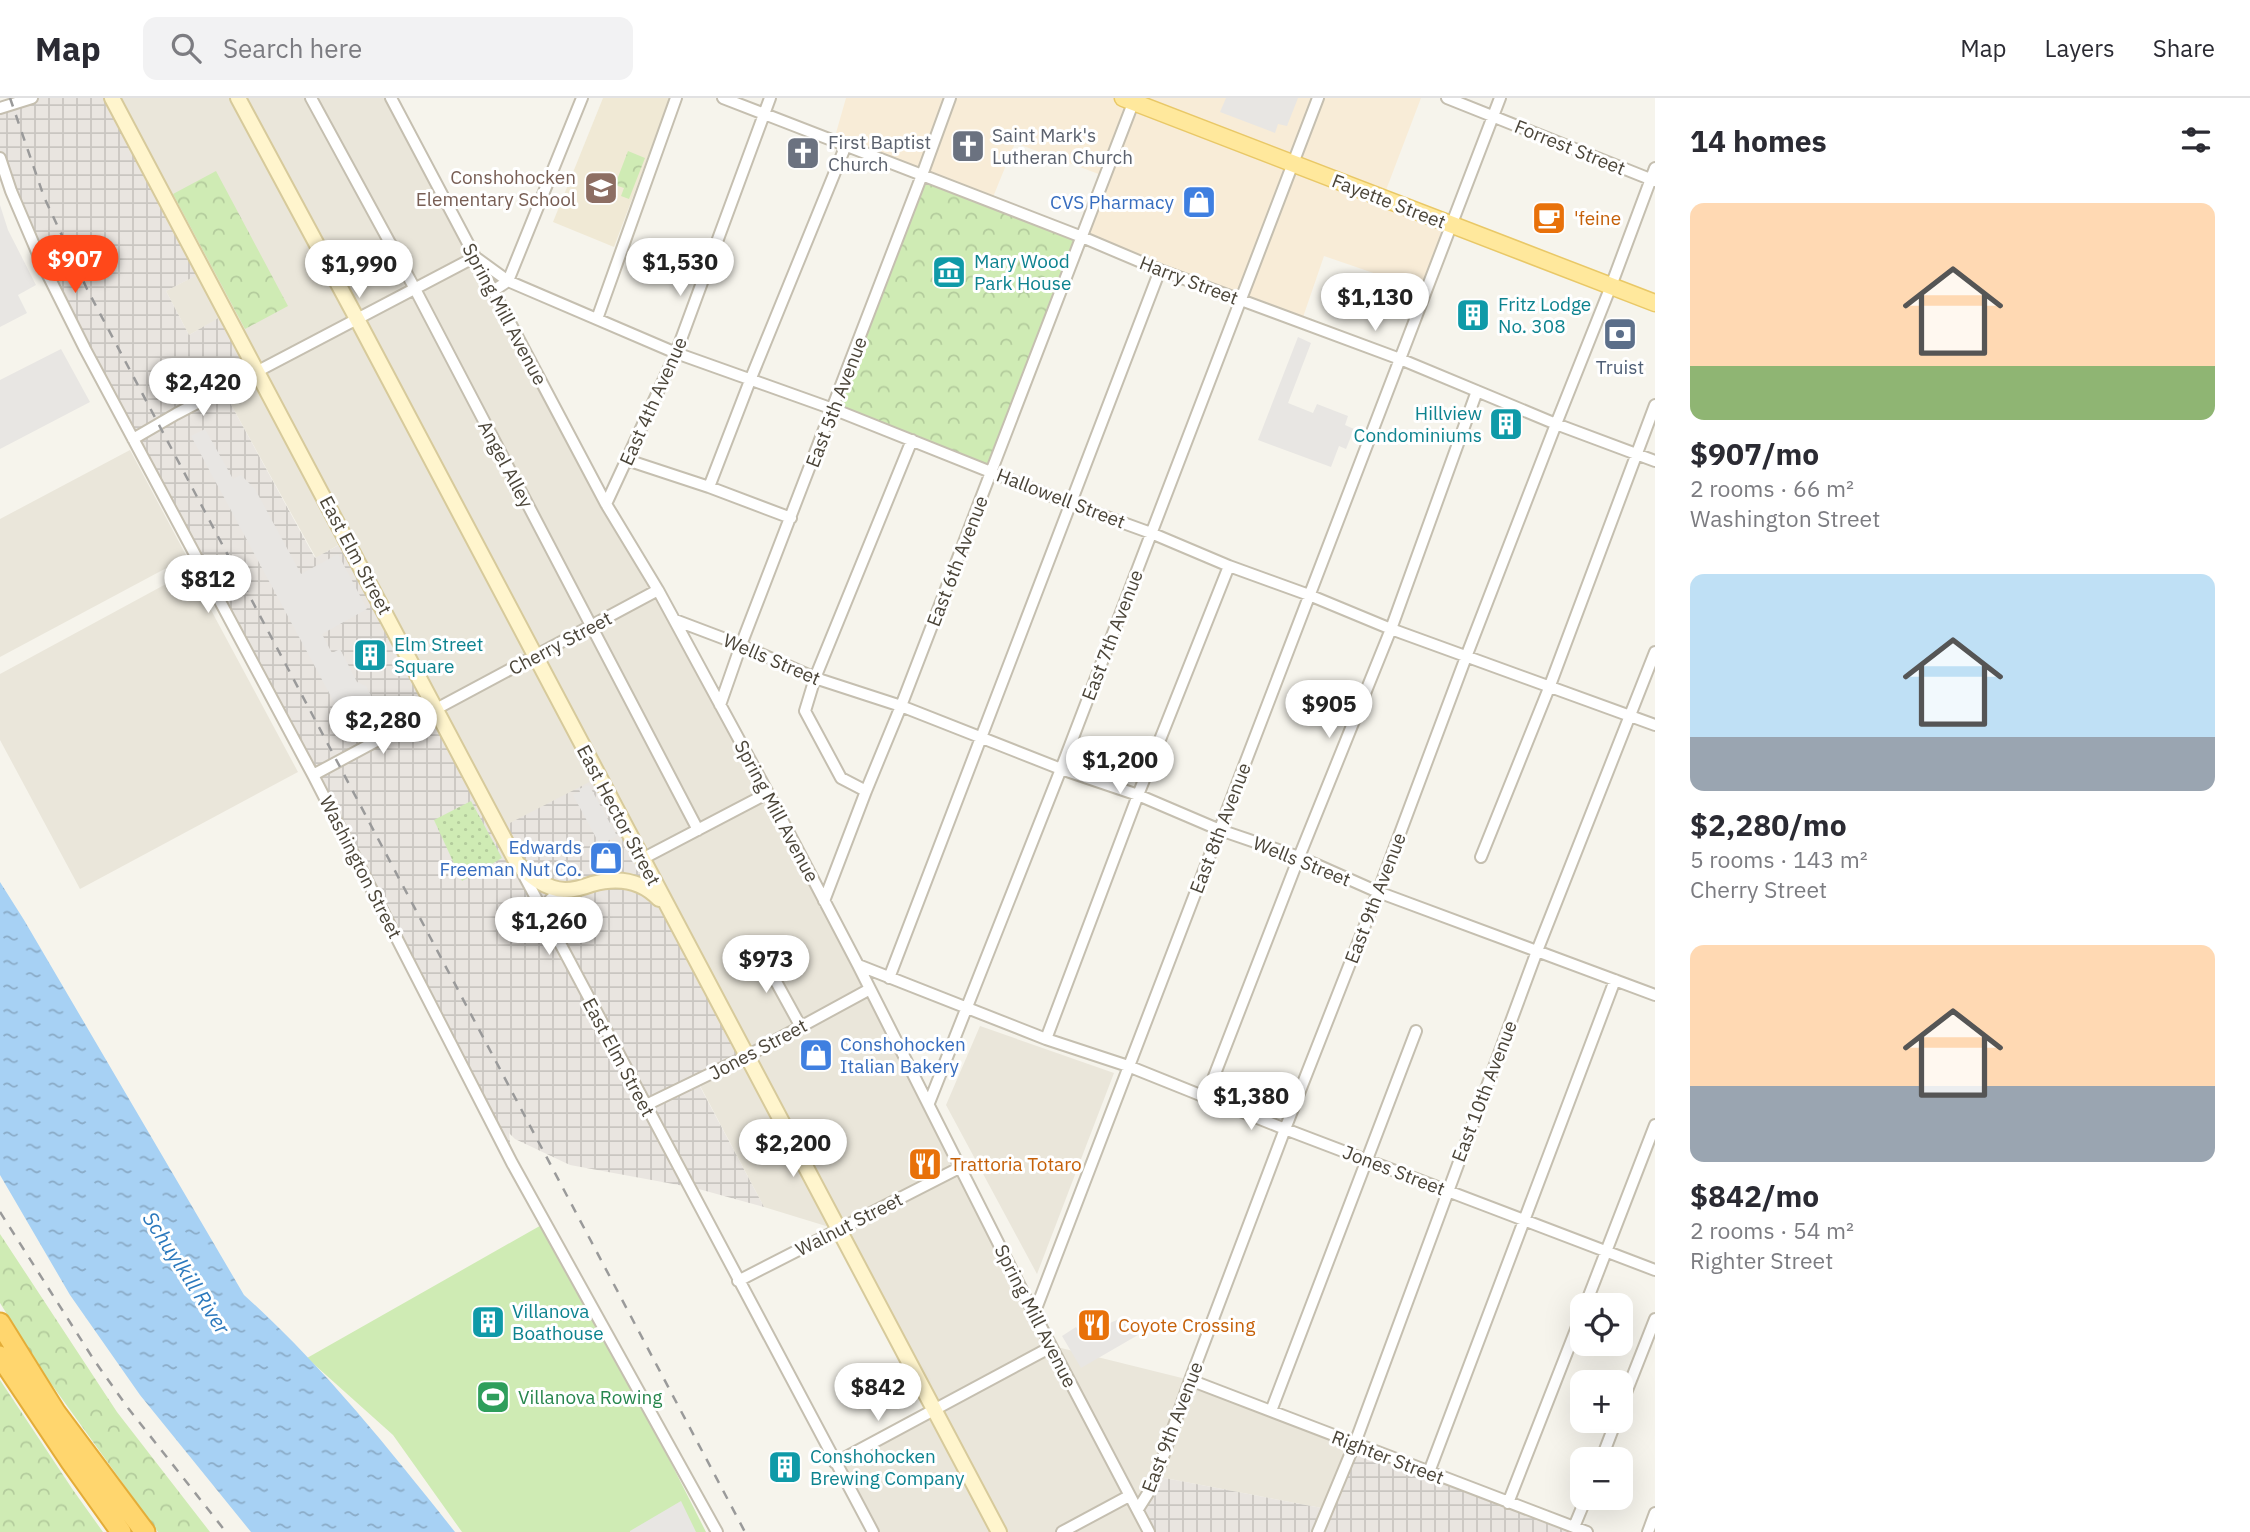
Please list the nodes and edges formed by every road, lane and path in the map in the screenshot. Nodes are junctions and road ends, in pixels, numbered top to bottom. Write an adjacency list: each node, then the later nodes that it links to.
1 (32, 98): 15 (street)
2 (113, 98): 38 (main road, East Elm Street)
3 (238, 98): 34 (main road, East Hector Street)
4 (311, 98): 30 (street, Angel Alley)
5 (391, 98): 26 (street, Spring Mill Avenue)
6 (582, 98): 28 (street)
7 (676, 98): 35 (street)
8 (723, 98): 16 (street, Harry Street)
9 (770, 98): 16 (street, East 4th Avenue)
10 (950, 98): 22 (street, East 5th Avenue)
11 (1318, 98): 20 (street, East 7th Avenue)
12 (1447, 98): 17 (street, Forrest Street)
13 (1500, 98): 17 (street, East 8th Avenue)
14 (1130, 99): 20 (main road, Fayette Street); 25 (street, East 6th Avenue)
15 (0, 108)
16 (764, 114): 18 (street, Harry Street); 36 (street, East 4th Avenue)
17 (1493, 116): 23 (street, Forrest Street); 24 (street, East 8th Avenue)
18 (846, 145): 22 (street, Harry Street); 39 (street)
19 (0, 158): 44 (street, Washington Street)
20 (1294, 165): 24 (main road, Fayette Street); 32 (street, East 7th Avenue)
21 (1655, 168): 23 (street, East 9th Avenue)
22 (922, 176): 25 (street, Harry Street); 42 (street, East 5th Avenue)
23 (1653, 180): 29 (street, East 9th Avenue)
24 (1452, 225): 29 (main road, Fayette Street); 37 (street, East 8th Avenue)
25 (1082, 237): 27 (street, Harry Street); 49 (street, East 6th Avenue)
26 (475, 257): 28 (street, Hallowell Street); 30 (street); 31 (street, Spring Mill Avenue)
27 (1160, 270): 32 (street, Harry Street); 51 (street)
28 (508, 281): 31 (street); 35 (street, Hallowell Street)
29 (1611, 286): 33 (main road, Fayette Street); 43 (street, East 9th Avenue)
30 (415, 289): 34 (street); 59 (street, Angel Alley)
31 (493, 291): 52 (street, Spring Mill Avenue)
32 (1242, 301): 37 (street, Harry Street); 54 (street, East 7th Avenue)
33 (1655, 303)
34 (357, 319): 38 (street); 63 (main road, East Hector Street)
35 (597, 319): 36 (street, Hallowell Street)
36 (676, 353): 39 (street, Hallowell Street); 47 (street, East 4th Avenue)
37 (1400, 359): 40 (street, Harry Street); 57 (street, East 8th Avenue)
38 (258, 371): 44 (street); 69 (main road, East Elm Street)
39 (751, 378): 42 (street, Hallowell Street); 50 (street)
40 (1477, 391): 43 (street, Harry Street); 60 (street)
41 (1655, 405): 46 (street)
42 (833, 409): 45 (street, Hallowell Street); 53 (street, East 5th Avenue)
43 (1556, 424): 46 (street, Harry Street); 64 (street, East 9th Avenue)
44 (132, 439): 74 (street, Washington Street)
45 (912, 440): 49 (street, Hallowell Street); 65 (street)
46 (1637, 454): 48 (street, Harry Street); 66 (street)
47 (627, 460): 50 (street); 52 (street, East 4th Avenue)
48 (1655, 461)
49 (992, 471): 51 (street, Hallowell Street); 68 (street, East 6th Avenue)
50 (709, 487): 53 (street)
51 (1071, 504): 54 (street, Hallowell Street); 72 (street)
52 (606, 505): 56 (street, Spring Mill Avenue)
53 (791, 518): 61 (street, East 5th Avenue)
54 (1151, 533): 55 (street, Hallowell Street); 73 (street, East 7th Avenue)
55 (1229, 566): 57 (street, Hallowell Street); 77 (street)
56 (658, 590): 58 (street, Spring Mill Avenue); 59 (street, Cherry Street)
57 (1310, 595): 60 (street, Hallowell Street); 79 (street, East 8th Avenue)
58 (675, 620): 61 (street, Wells Street); 67 (street, Spring Mill Avenue)
59 (591, 626): 63 (street, Cherry Street); 78 (street, Angel Alley)
60 (1391, 629): 64 (street, Hallowell Street); 80 (street)
61 (741, 645): 65 (street, Wells Street); 67 (street, East 5th Avenue)
62 (1655, 652): 70 (street, East 10th Avenue)
63 (536, 656): 69 (street, Cherry Street); 82 (main road, East Hector Street)
64 (1466, 657): 66 (street, Hallowell Street); 86 (street, East 9th Avenue)
65 (815, 678): 68 (street, Wells Street); 75 (street)
66 (1549, 688): 70 (street, Hallowell Street); 81 (street)
67 (720, 705): 76 (street, Spring Mill Avenue)
68 (901, 706): 72 (street, Wells Street); 75 (street, East 6th Avenue)
69 (438, 709): 74 (street, Cherry Street); 83 (main road, East Elm Street)
70 (1630, 716): 71 (street, Hallowell Street); 91 (street, East 10th Avenue)
71 (1655, 725)
72 (980, 737): 73 (street, Wells Street); 93 (street)
73 (1061, 769): 77 (street, Wells Street); 97 (street, East 7th Avenue)
74 (313, 775): 138 (street, Washington Street)
75 (866, 791): 87 (street, East 6th Avenue)
76 (768, 793): 78 (street); 87 (street, Spring Mill Avenue)
77 (1138, 795): 79 (street, Wells Street); 100 (street)
78 (698, 830): 82 (street)
79 (1220, 830): 80 (street, Wells Street); 102 (street, East 8th Avenue)
80 (1299, 857): 86 (street, Wells Street); 103 (street)
81 (1481, 858)
82 (642, 859): 84 (main road); 88 (main road, East Hector Street)
83 (517, 863): 85 (main road); 89 (street, East Elm Street)
84 (619, 880): 85 (main road); 88 (main road)
85 (566, 890): 89 (street)
86 (1378, 892): 91 (street, Wells Street); 107 (street, East 9th Avenue)
87 (824, 901): 92 (street, Spring Mill Avenue)
88 (677, 923): 101 (main road, East Hector Street)
89 (550, 925): 105 (street, East Elm Street)
90 (758, 949): 98 (street)
91 (1537, 951): 94 (street, Wells Street); 110 (street, East 10th Avenue)
92 (858, 965): 93 (street, Jones Street); 95 (street, Spring Mill Avenue)
93 (889, 978): 97 (street, Jones Street)
94 (1615, 980): 96 (street, Wells Street); 111 (street)
95 (870, 989): 98 (street, Jones Street); 104 (street, Spring Mill Avenue)
96 (1655, 995)
97 (966, 1006): 100 (street, Jones Street); 104 (street, East 7th Avenue)
98 (801, 1027): 101 (street, Jones Street)
99 (1416, 1031): 108 (street)
100 (1046, 1038): 102 (street, Jones Street)
101 (747, 1056): 105 (street, Jones Street); 112 (main road, East Hector Street)
102 (1128, 1066): 103 (street, Jones Street); 117 (street, East 8th Avenue)
103 (1206, 1097): 107 (street, Jones Street)
104 (929, 1103): 109 (street, Spring Mill Avenue)
105 (645, 1106): 115 (street, East Elm Street)
106 (1655, 1125): 113 (street)
107 (1285, 1129): 108 (street, Jones Street); 124 (street, East 9th Avenue)
108 (1366, 1159): 110 (street, Jones Street); 126 (street)
109 (961, 1167): 112 (street, Walnut Street); 117 (street, Spring Mill Avenue)
110 (1447, 1190): 111 (street, Jones Street); 127 (street, East 10th Avenue)
111 (1526, 1220): 113 (street, Jones Street); 129 (street)
112 (839, 1230): 115 (street, Walnut Street); 125 (main road, East Hector Street)
113 (1607, 1251): 114 (street, Jones Street); 116 (street)
114 (1655, 1270)
115 (738, 1281): 128 (street, East Elm Street)
116 (1590, 1293)
117 (1034, 1314): 121 (street, Spring Mill Avenue)
118 (1655, 1319): 123 (street)
119 (0, 1323): 137 (highway)
120 (1570, 1345): 131 (street)
121 (1051, 1347): 125 (street); 130 (street, Spring Mill Avenue)
122 (0, 1356): 136 (highway)
123 (1633, 1375)
124 (1190, 1380): 126 (street, Righter Street); 132 (street, East 9th Avenue)
125 (935, 1411): 128 (street); 140 (main road, East Hector Street)
126 (1271, 1411): 127 (street, Righter Street)
127 (1354, 1443): 129 (street, Righter Street); 143 (street, East 10th Avenue)
128 (835, 1463): 139 (street, East Elm Street)
129 (1429, 1472): 131 (street, Righter Street)
130 (1129, 1496): 132 (street, Spring Mill Avenue); 141 (street)
131 (1508, 1503): 135 (street, Righter Street)
132 (1138, 1509): 142 (street, Spring Mill Avenue)
133 (1581, 1510): 135 (street)
134 (1655, 1513): 145 (street)
135 (1574, 1527): 144 (street, Righter Street)
136 (121, 1532)
137 (145, 1532)
138 (717, 1532)
139 (873, 1532)
140 (999, 1532)
141 (1062, 1532)
142 (1149, 1532)
143 (1318, 1532)
144 (1587, 1532)
145 (1648, 1532)

